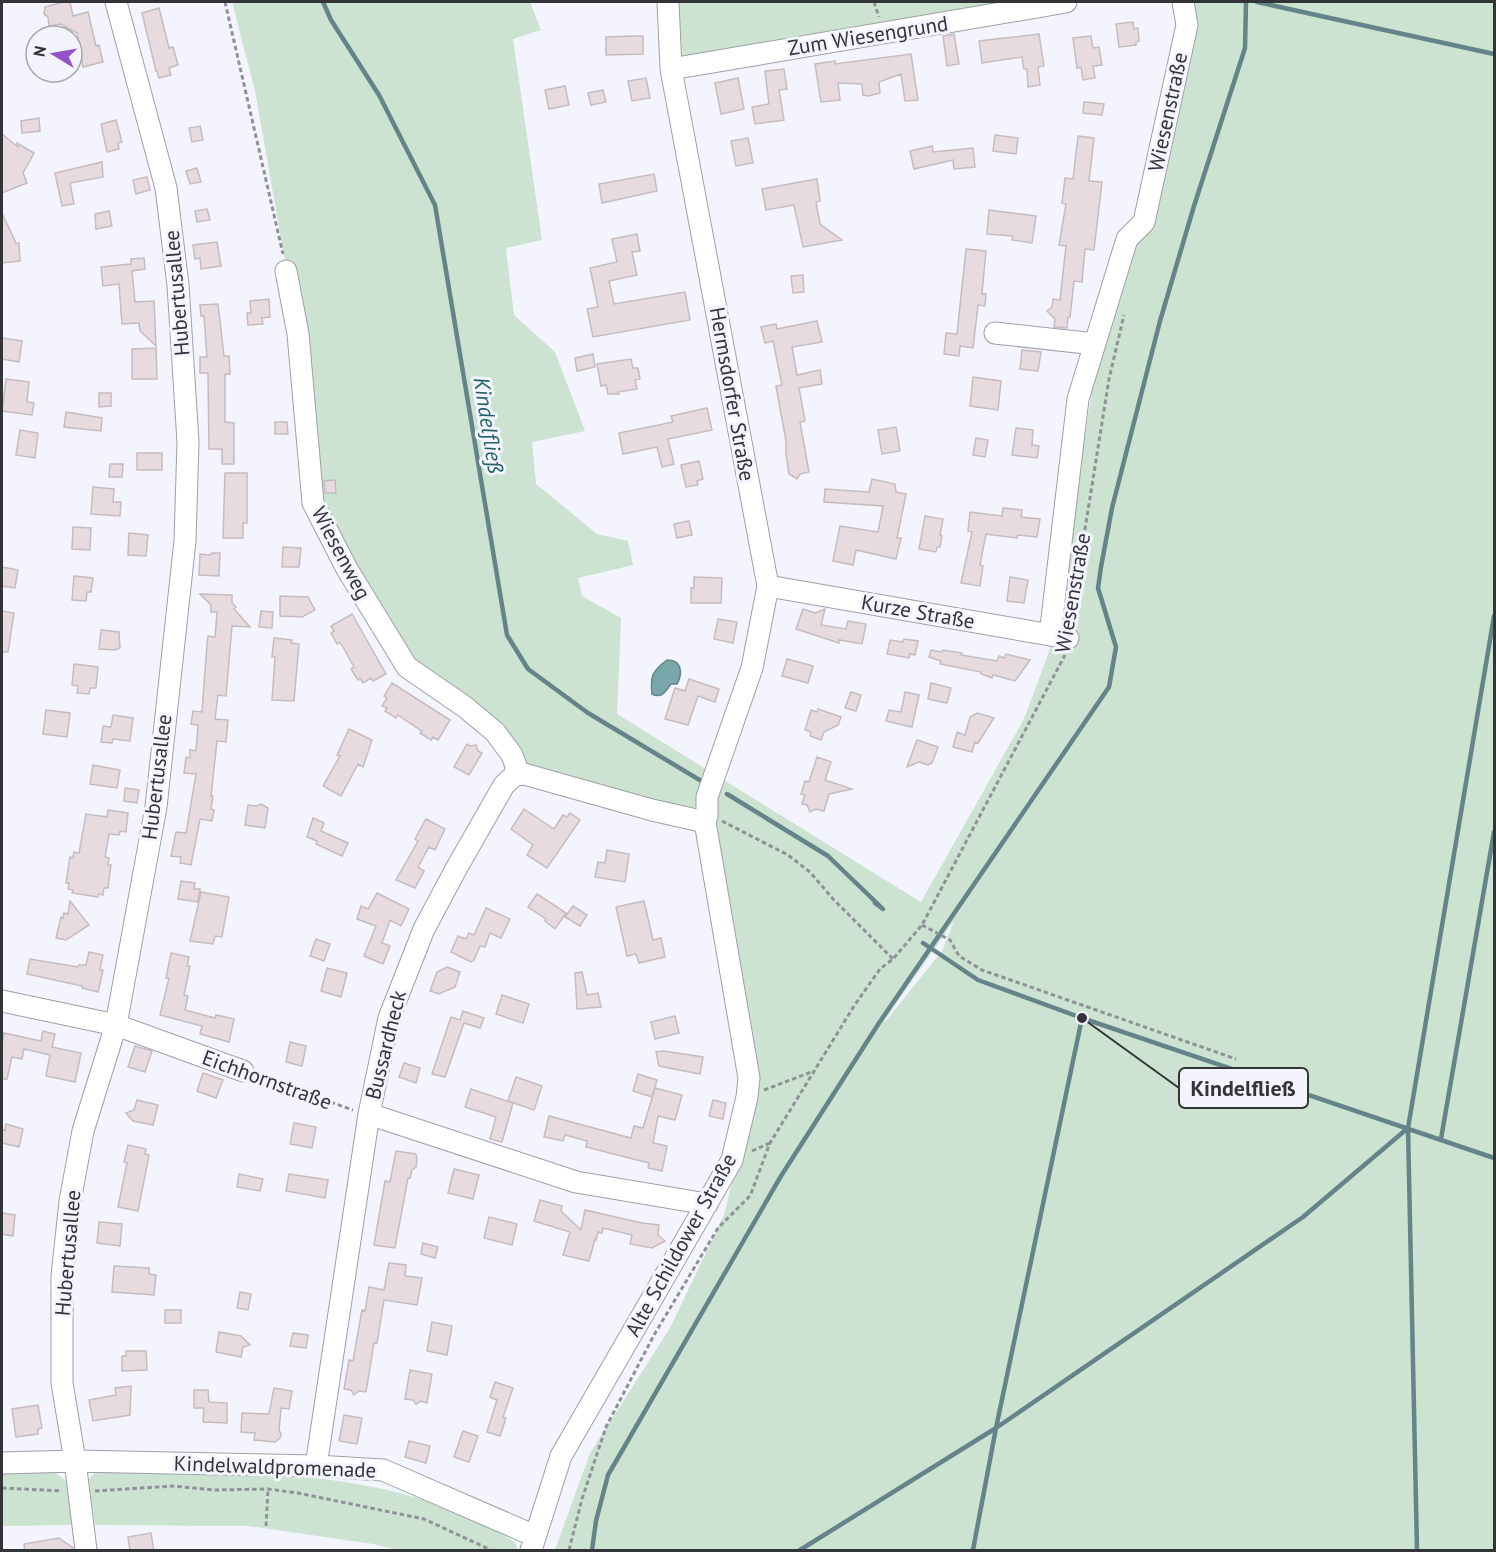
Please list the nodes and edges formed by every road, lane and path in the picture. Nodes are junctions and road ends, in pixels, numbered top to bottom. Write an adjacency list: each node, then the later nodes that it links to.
1 (116, 2): 18 (street, Hubertusallee)
2 (225, 2): 7 (path)
3 (668, 2): 6 (street, Hermsdorfer Straße)
4 (1066, 2): 6 (street, Zum Wiesengrund)
5 (1183, 2): 10 (street, Wiesenstraße)
6 (670, 69): 11 (street, Hermsdorfer Straße)
7 (286, 271): 13 (street, Wiesenweg)
8 (1124, 313): 12 (path, Wiesenstraße)
9 (995, 333): 10 (street)
10 (1095, 344): 12 (street, Wiesenstraße)
11 (768, 586): 12 (street, Kurze Straße); 14 (street, Hermsdorfer Straße)
12 (1059, 637): 15 (path, Wiesenstraße)
13 (515, 775): 14 (street); 23 (street, Bussardheck)
14 (709, 797): 16 (path); 22 (street, Alte Schildower Straße)
15 (922, 925): 16 (path, Wiesenstraße); 19 (path)
16 (893, 959): 20 (path, Wiesenstraße)
17 (2, 1000): 18 (street, Eichhornstraße)
18 (116, 1025): 21 (street, Eichhornstraße); 25 (street, Hubertusallee)
19 (1236, 1059)
20 (816, 1070): 22 (path); 35 (path, Wiesenstraße)
21 (243, 1071): 23 (path, Eichhornstraße)
22 (747, 1097): 24 (street, Alte Schildower Straße)
23 (369, 1114): 24 (street); 27 (street, Bussardheck)
24 (707, 1204): 32 (street, Alte Schildower Straße)
25 (75, 1461): 26 (street, Kindelwaldpromenade); 27 (street, Kindelwaldpromenade); 30 (street, Hubertusallee)
26 (2, 1463)
27 (316, 1466): 32 (street, Kindelwaldpromenade)
28 (2, 1488): 30 (path)
29 (268, 1489): 30 (path); 31 (path); 34 (path)
30 (78, 1491): 33 (street, Hubertusallee)
31 (266, 1526)
32 (533, 1543)
33 (86, 1551)
34 (491, 1551)
35 (569, 1551)

